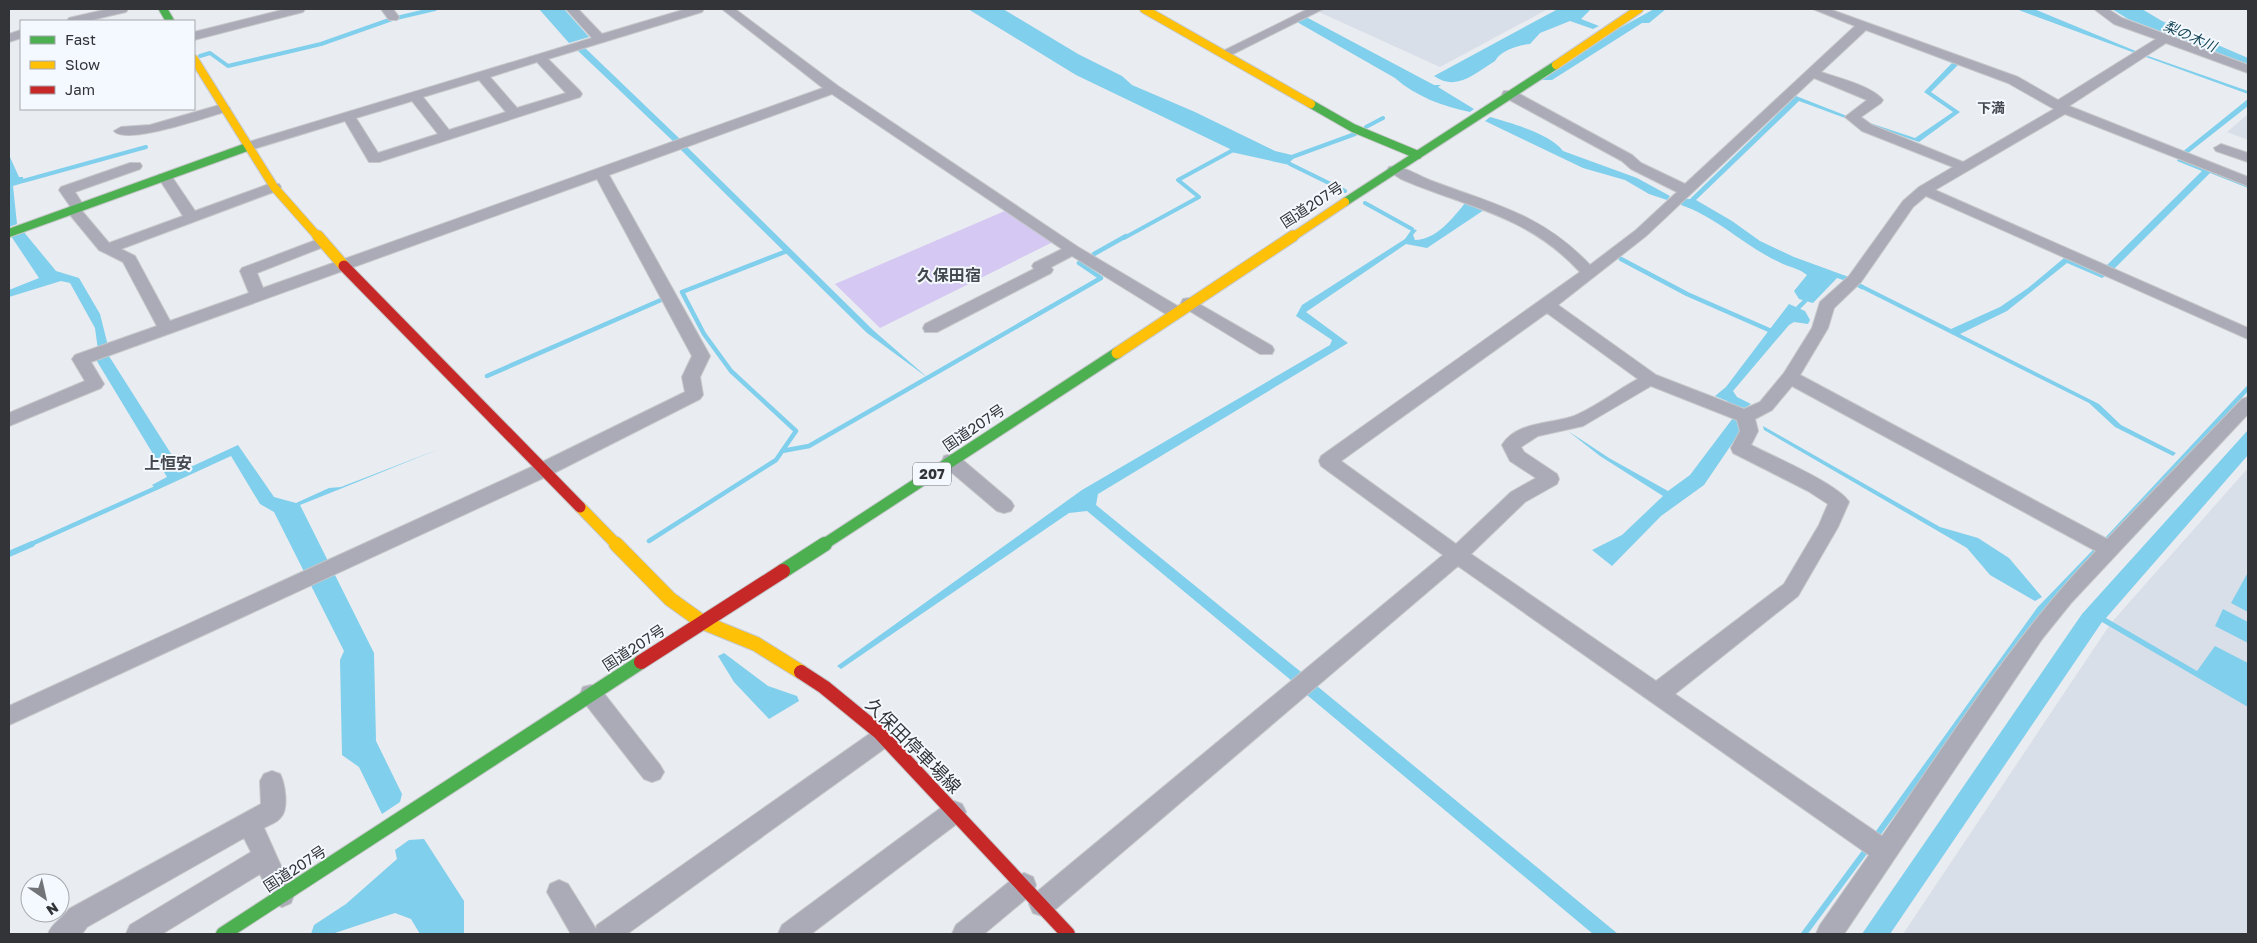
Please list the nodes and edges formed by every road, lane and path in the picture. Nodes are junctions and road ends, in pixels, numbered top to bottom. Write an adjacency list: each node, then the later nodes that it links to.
1 (122, 9): 12 (street)
2 (162, 9): 13 (main road)
3 (299, 9): 15 (street)
4 (572, 9): 17 (street)
5 (698, 9): 17 (street)
6 (728, 9): 24 (street)
7 (1144, 9): 18 (main road)
8 (1317, 9): 18 (street)
9 (1639, 9): 25 (main road, 国道207号 / 207)
10 (1819, 9): 14 (street)
11 (2100, 9): 16 (street)
12 (77, 20)
13 (169, 20)
14 (1864, 25): 22 (street); 27 (street)
15 (195, 36)
16 (2166, 38): 21 (street); 27 (street)
17 (600, 39): 19 (street)
18 (1224, 53): 35 (main road)
19 (539, 57): 23 (street); 29 (street)
20 (195, 61): 28 (main road, 久保田停車場線)
21 (2248, 69)
22 (1812, 73): 38 (street); 45 (street)
23 (481, 75): 26 (street); 29 (street)
24 (833, 89): 40 (street); 51 (street)
25 (1509, 94): 35 (main road, 国道207号 / 207); 45 (street)
26 (415, 96): 30 (street); 32 (street)
27 (2060, 107): 38 (street); 42 (street)
28 (223, 108): 31 (street); 33 (main road, 久保田停車場線)
29 (515, 114): 32 (street)
30 (348, 116): 32 (street); 33 (street)
31 (121, 131)
32 (447, 136)
33 (247, 147): 41 (main road); 43 (main road, 久保田停車場線)
34 (2221, 148): 36 (street)
35 (1418, 155): 39 (main road, 国道207号 / 207)
36 (2248, 158)
37 (135, 166): 46 (street)
38 (1964, 167): 44 (street)
39 (1394, 170): 53 (street); 56 (main road, 国道207号 / 207)
40 (600, 172): 52 (street); 67 (street)
41 (165, 177): 46 (main road); 47 (street)
42 (2248, 182)
43 (274, 187): 47 (street); 49 (main road, 久保田停車場線)
44 (1924, 190): 59 (street); 61 (street)
45 (1678, 196): 53 (street)
46 (76, 209): 48 (main road); 50 (street)
47 (192, 218): 50 (street)
48 (9, 233)
49 (321, 243): 52 (main road, 久保田停車場線); 54 (street)
50 (108, 248): 57 (street)
51 (1073, 250): 56 (street); 58 (street)
52 (343, 264): 54 (street); 67 (main road, 久保田停車場線)
53 (1589, 273): 55 (street)
54 (258, 295): 57 (street)
55 (1547, 304): 62 (street); 70 (street)
56 (1182, 308): 60 (street); 66 (main road, 国道207号 / 207)
57 (166, 328): 65 (street)
58 (931, 328)
59 (2248, 334)
60 (1266, 350)
61 (1790, 377): 64 (street); 69 (street)
62 (1650, 378): 64 (street); 70 (street)
63 (2248, 403): 69 (street)
64 (1745, 416): 73 (street)
65 (9, 420)
66 (951, 461): 68 (street); 71 (main road, 国道207号 / 207)
67 (545, 469): 71 (main road, 久保田停車場線); 74 (street)
68 (1004, 506)
69 (2110, 549): 80 (street)
70 (1457, 555): 73 (street); 85 (street)
71 (702, 622): 72 (main road, 国道207号 / 207); 75 (main road, 久保田停車場線)
72 (591, 694): 76 (street); 84 (main road, 国道207号 / 207)
73 (1664, 697): 80 (street)
74 (9, 716)
75 (883, 736): 78 (main road, 久保田停車場線); 90 (street)
76 (652, 772)
77 (272, 781): 79 (street)
78 (954, 812): 82 (main road, 久保田停車場線); 91 (street)
79 (249, 822): 81 (street); 86 (street)
80 (1885, 852): 94 (street)
81 (265, 857): 84 (street); 87 (street)
82 (1024, 886): 85 (main road, 久保田停車場線); 92 (street)
83 (559, 892): 89 (street)
84 (282, 895): 88 (main road, 国道207号 / 207)
85 (1042, 904): 93 (main road, 久保田停車場線)
86 (61, 934)
87 (139, 934)
88 (223, 934)
89 (585, 934)
90 (606, 934)
91 (791, 934)
92 (965, 934)
93 (1068, 934)
94 (1828, 934)

